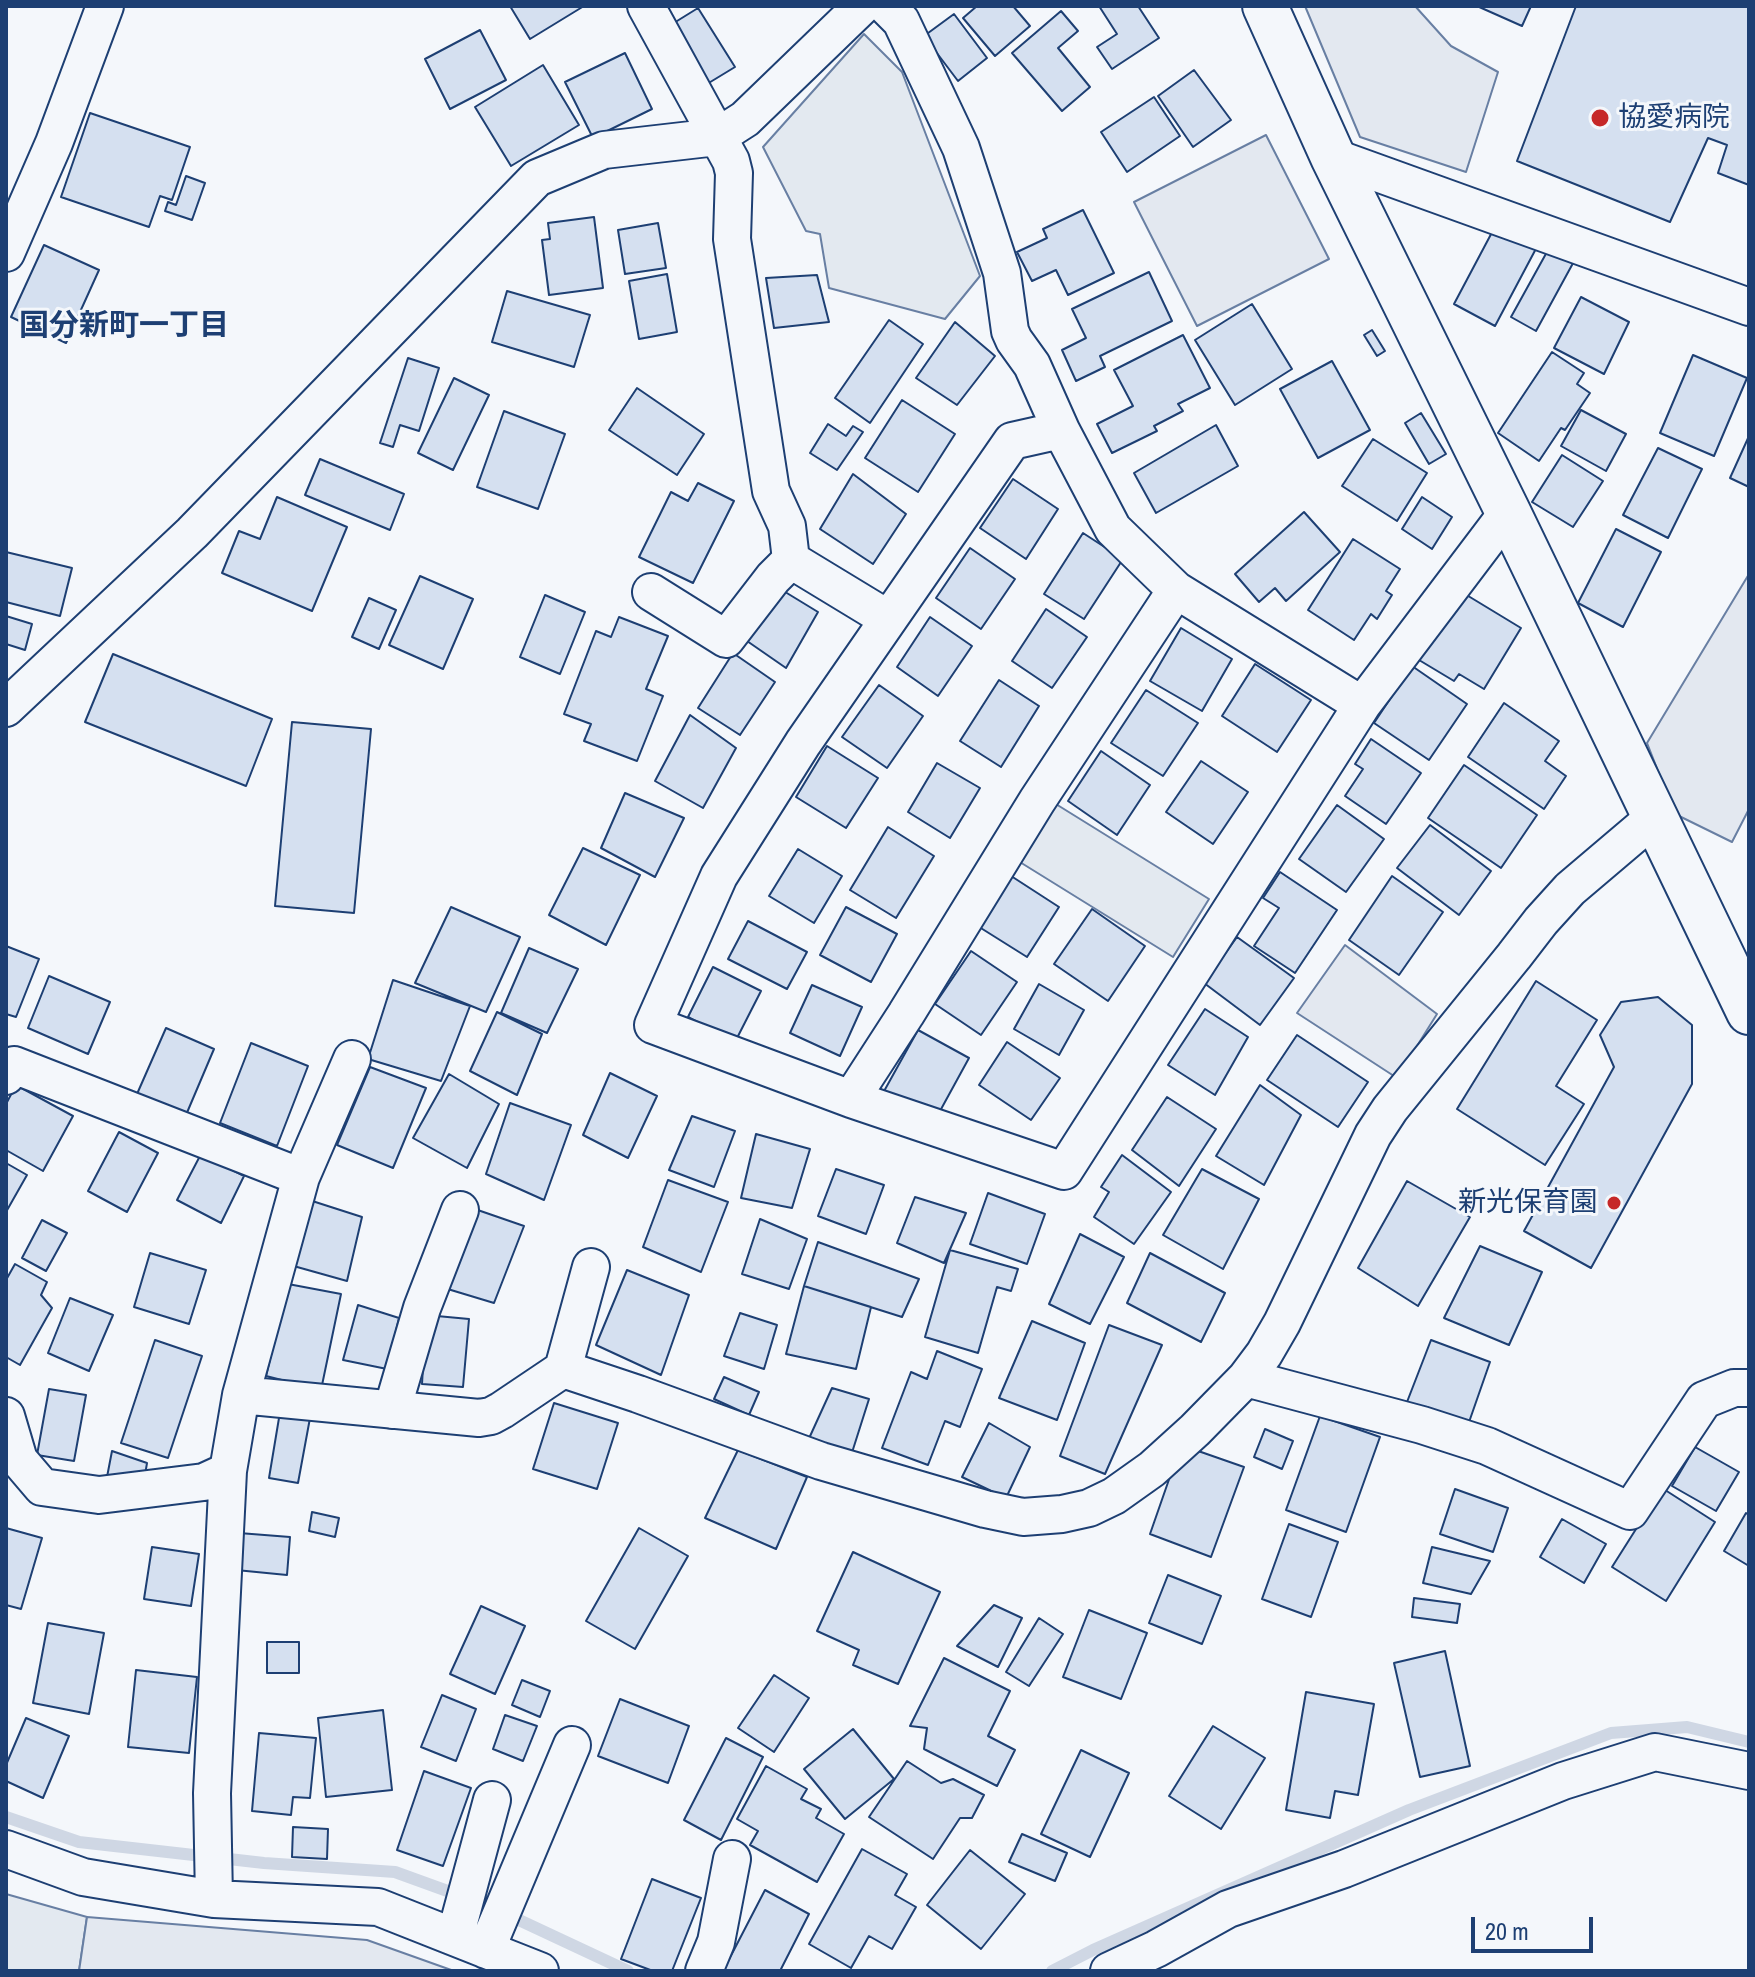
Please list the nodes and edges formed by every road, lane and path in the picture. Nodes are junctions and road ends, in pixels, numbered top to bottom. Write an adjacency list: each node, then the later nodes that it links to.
1 (105, 6): 8 (street)
2 (646, 6): 6 (street)
3 (862, 6): 6 (street)
4 (886, 6): 10 (street)
5 (1265, 6): 7 (street)
6 (717, 137): 12 (street); 17 (street)
7 (1333, 157): 9 (street); 11 (street)
8 (7, 246)
9 (1749, 307)
10 (1061, 430): 13 (street); 15 (street)
11 (1508, 512): 16 (street); 18 (street)
12 (791, 560): 14 (street); 15 (street)
13 (1176, 590): 16 (street); 22 (street)
14 (651, 592)
15 (889, 615): 22 (street)
16 (1362, 705): 22 (street)
17 (6, 708)
18 (1656, 816): 19 (street); 27 (street)
19 (1749, 1012)
20 (352, 1059): 23 (street)
21 (6, 1076): 23 (street)
22 (851, 1099)
23 (301, 1177): 29 (street)
24 (460, 1210): 30 (street)
25 (591, 1267): 26 (street)
26 (563, 1369): 27 (street); 30 (street)
27 (1246, 1378): 28 (street)
28 (1749, 1388)
29 (241, 1395): 30 (street); 32 (street)
30 (392, 1410)
31 (6, 1416): 32 (street)
32 (228, 1471): 38 (street)
33 (572, 1745): 39 (street)
34 (1749, 1771): 42 (street)
35 (492, 1800): 39 (street)
36 (6, 1849): 38 (street)
37 (732, 1859): 40 (street)
38 (214, 1892): 39 (street)
39 (473, 1938): 41 (street)
40 (710, 1956)
41 (540, 1971)
42 (1109, 1971)

